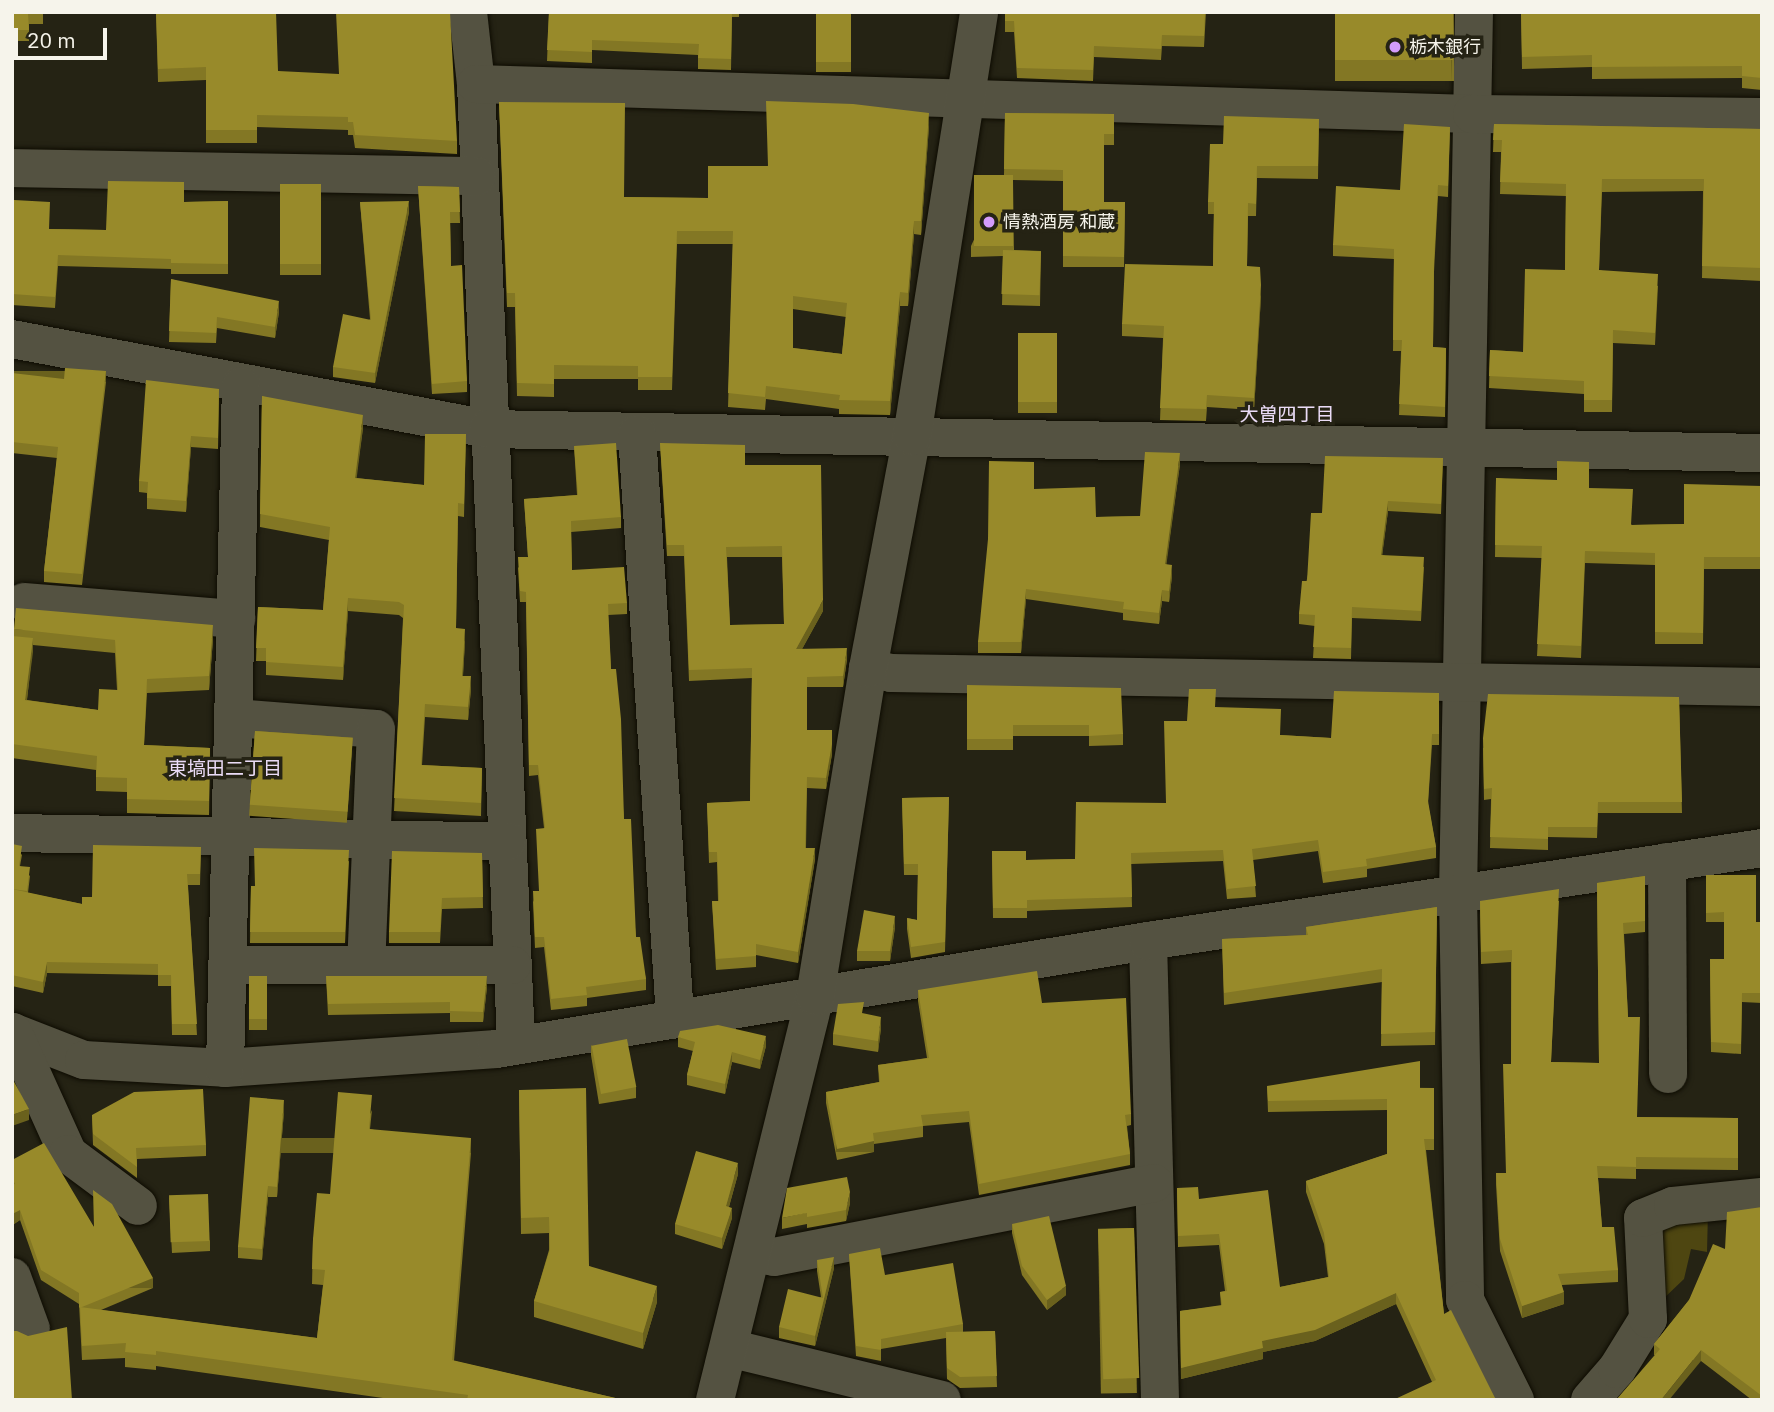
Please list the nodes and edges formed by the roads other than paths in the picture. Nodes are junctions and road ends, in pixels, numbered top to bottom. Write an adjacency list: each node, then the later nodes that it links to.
1 (468, 12): 4 (street)
2 (979, 12): 5 (street)
3 (1474, 12): 6 (street)
4 (476, 84): 5 (street); 9 (street)
5 (965, 96): 6 (street); 14 (street)
6 (1472, 114): 7 (street); 15 (street)
7 (1762, 117)
8 (12, 168): 9 (street)
9 (477, 176): 12 (street)
10 (12, 339): 11 (street)
11 (241, 386): 12 (street); 18 (street)
12 (488, 429): 13 (street); 26 (street)
13 (637, 434): 14 (street); 35 (street)
14 (912, 436): 15 (street); 19 (street)
15 (1466, 446): 16 (street); 20 (street)
16 (1762, 453)
17 (24, 602): 18 (street)
18 (236, 619): 22 (street)
19 (868, 668): 20 (street); 34 (street)
20 (1461, 683): 21 (street); 29 (street)
21 (1762, 687)
22 (234, 718): 24 (street); 25 (street)
23 (12, 833): 24 (street)
24 (231, 838): 25 (street); 31 (street)
25 (371, 841): 26 (street); 32 (street)
26 (507, 842): 33 (street)
27 (1762, 848): 28 (street)
28 (1667, 862): 29 (street); 39 (street)
29 (1458, 894): 30 (street); 50 (street)
30 (1148, 941): 34 (street); 40 (street)
31 (228, 965): 32 (street); 38 (street)
32 (366, 965): 33 (street)
33 (512, 965): 37 (street)
34 (815, 996): 35 (street); 43 (street)
35 (675, 1017): 37 (street)
36 (13, 1032): 38 (street); 42 (street)
37 (516, 1043): 38 (street)
38 (225, 1068)
39 (1668, 1074)
40 (1154, 1183): 43 (street); 49 (street)
41 (1762, 1197): 51 (street)
42 (138, 1206)
43 (754, 1253): 46 (street)
44 (12, 1277): 45 (street)
45 (31, 1329)
46 (729, 1348): 47 (street); 48 (street)
47 (715, 1400)
48 (942, 1400)
49 (1160, 1400)
50 (1515, 1400)
51 (1590, 1400)

